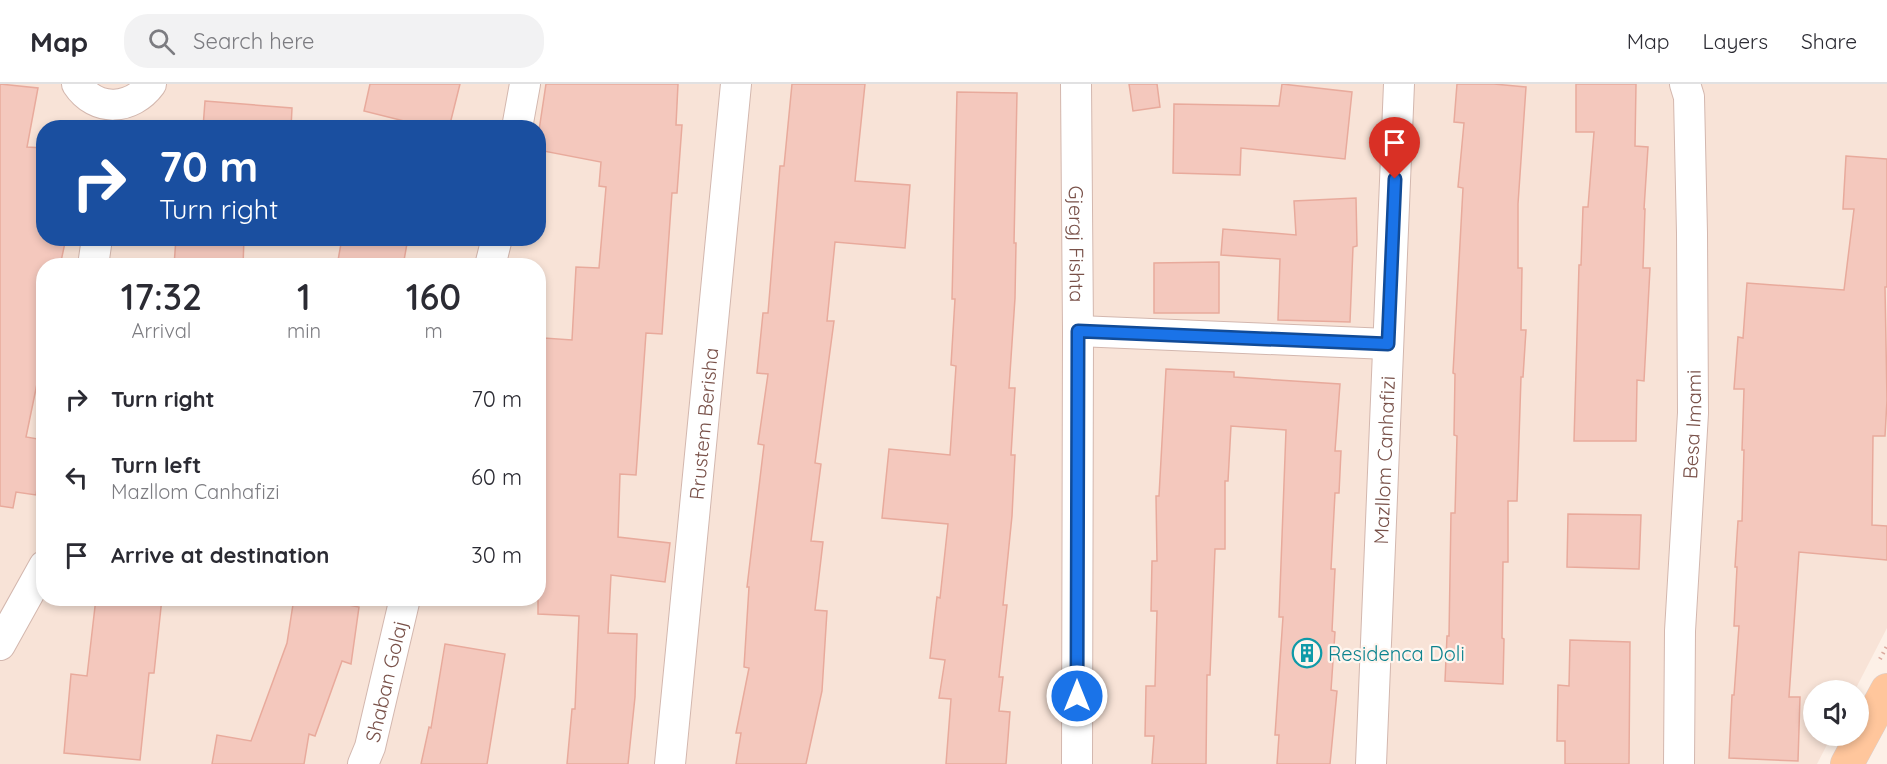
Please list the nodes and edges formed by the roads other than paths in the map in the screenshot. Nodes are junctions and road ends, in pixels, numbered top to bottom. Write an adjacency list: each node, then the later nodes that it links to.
1 (77, 84): 8 (street)
2 (152, 84): 8 (street)
3 (525, 84): 9 (street)
4 (736, 84): 17 (street, Rrustem Berisha)
5 (1076, 84): 10 (street, Gjergj Fishta)
6 (1399, 84): 11 (street, Mazllom Canhafizi)
7 (1685, 84): 20 (street, Besa Imami)
8 (117, 116)
9 (519, 120)
10 (1078, 331): 11 (street); 18 (street, Gjergj Fishta)
11 (1388, 344): 19 (street, Mazllom Canhafizi)
12 (36, 580): 14 (street)
13 (403, 606): 16 (street, Shaban Golaj)
14 (0, 645)
15 (1887, 690): 21 (main road)
16 (363, 764)
17 (670, 764)
18 (1077, 764)
19 (1371, 764)
20 (1679, 764)
21 (1847, 764)

